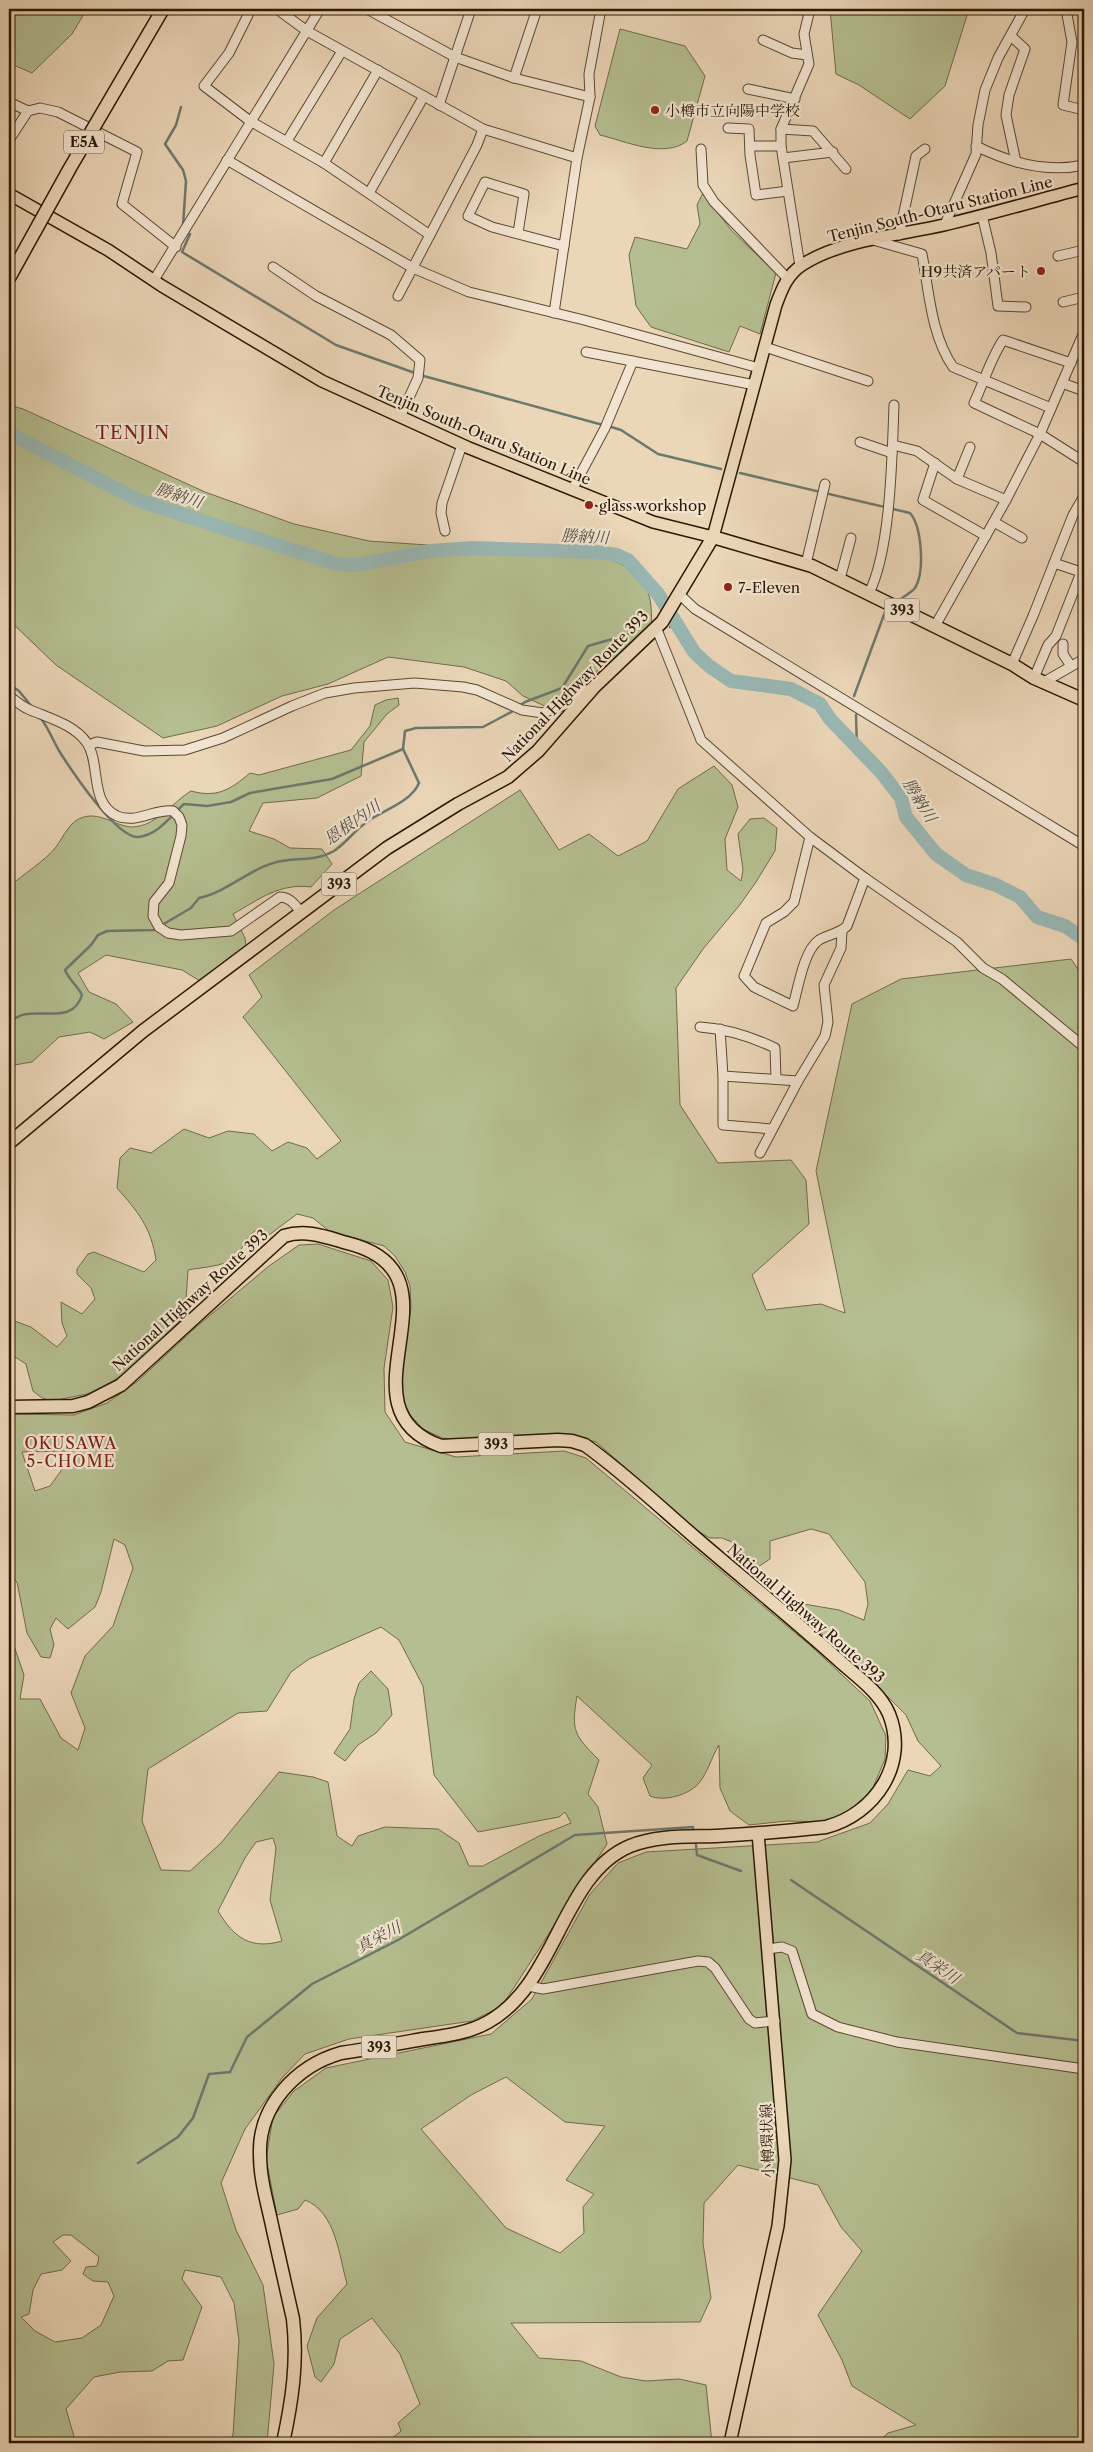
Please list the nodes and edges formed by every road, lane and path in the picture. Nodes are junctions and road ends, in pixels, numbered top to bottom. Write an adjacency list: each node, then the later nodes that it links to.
1 (158, 9): 64 (highway, E5A)
2 (163, 9): 66 (highway, E5A, bridge)
3 (251, 9): 29 (street)
4 (279, 9): 13 (street)
5 (320, 9): 13 (street)
6 (367, 9): 18 (street)
7 (471, 9): 18 (street)
8 (537, 9): 20 (street)
9 (601, 9): 23 (street)
10 (810, 9): 17 (street)
11 (1025, 9): 14 (street)
12 (1066, 9): 27 (street)
13 (307, 31): 16 (street); 29 (street)
14 (1011, 36): 37 (street); 44 (street)
15 (763, 40): 17 (street)
16 (342, 51): 19 (street); 34 (street)
17 (808, 55): 24 (street)
18 (455, 57): 20 (street); 26 (street)
19 (378, 70): 22 (street); 45 (street)
20 (514, 78): 23 (street)
21 (748, 89): 24 (street)
22 (424, 96): 26 (street); 51 (street)
23 (590, 97): 41 (street)
24 (795, 99): 32 (street)
25 (9, 102): 28 (street)
26 (439, 105): 31 (street)
27 (1084, 110)
28 (28, 111): 33 (street); 59 (street)
29 (250, 122): 34 (street); 43 (street)
30 (728, 128): 35 (street)
31 (483, 129): 41 (street); 56 (street)
32 (781, 129): 36 (street); 40 (street)
33 (9, 140)
34 (287, 141): 45 (street)
35 (750, 146): 36 (street); 49 (street)
36 (781, 146): 42 (street)
37 (976, 146): 44 (street); 53 (street)
38 (701, 149): 67 (street)
39 (926, 149): 55 (street)
40 (833, 152): 42 (street); 47 (street)
41 (577, 158): 58 (street)
42 (783, 158): 49 (street)
43 (227, 160): 59 (street); 65 (street)
44 (1016, 162): 46 (street)
45 (324, 163): 51 (street)
46 (1084, 165)
47 (846, 169)
48 (1084, 188): 52 (main road, Tenjin South-Otaru Station Line)
49 (788, 191): 62 (street)
50 (9, 194): 68 (main road, Tenjin South-Otaru Station Line)
51 (369, 194): 56 (street)
52 (982, 215): 53 (main road, Tenjin South-Otaru Station Line); 72 (street)
53 (945, 224): 55 (main road, Tenjin South-Otaru Station Line)
54 (518, 233): 54 (street); 58 (street)
55 (899, 234): 57 (main road, Tenjin South-Otaru Station Line)
56 (430, 235): 65 (street)
57 (873, 240): 62 (main road, Tenjin South-Otaru Station Line); 81 (street)
58 (564, 246): 73 (street)
59 (176, 247): 68 (street)
60 (1084, 250): 61 (street)
61 (1058, 256)
62 (800, 266): 67 (main road, Tenjin South-Otaru Station Line)
63 (273, 267): 87 (street)
64 (9, 268)
65 (413, 268): 69 (street); 73 (street)
66 (9, 278)
67 (787, 278): 75 (main road, Tenjin South-Otaru Station Line)
68 (154, 280): 87 (main road, Tenjin South-Otaru Station Line)
69 (398, 296)
70 (1084, 297): 71 (street)
71 (1063, 302)
72 (1026, 307)
73 (554, 313): 79 (street)
74 (1084, 332): 78 (street)
75 (765, 347): 79 (main road, Tenjin South-Otaru Station Line); 80 (street)
76 (586, 352): 77 (street)
77 (633, 361): 83 (street); 97 (street)
78 (1071, 363): 81 (street); 82 (street)
79 (759, 368): 83 (main road, Tenjin South-Otaru Station Line)
80 (868, 381)
81 (985, 381): 86 (street); 88 (street)
82 (1062, 383): 84 (street); 86 (street)
83 (755, 384): 104 (main road, Tenjin South-Otaru Station Line)
84 (1084, 390)
85 (894, 405): 92 (street)
86 (1051, 408): 88 (street)
87 (400, 417): 90 (main road, Tenjin South-Otaru Station Line)
88 (1040, 434): 93 (street); 99 (street)
89 (860, 442): 92 (street)
90 (462, 445): 97 (main road, Tenjin South-Otaru Station Line); 102 (street)
91 (970, 447): 95 (street)
92 (892, 449): 94 (street); 111 (street)
93 (1084, 462)
94 (935, 463): 95 (street); 103 (street)
95 (957, 478): 99 (street)
96 (825, 484): 108 (street)
97 (572, 490): 104 (main road, Tenjin South-Otaru Station Line)
98 (1084, 496): 100 (street)
99 (1006, 500): 101 (street)
100 (1081, 508): 107 (street)
101 (994, 522): 103 (street); 106 (street)
102 (445, 531)
103 (986, 536): 114 (street)
104 (713, 537): 108 (highway, 393); 112 (highway, National Highway Route 393 / 393)
105 (851, 538): 110 (street)
106 (1022, 538)
107 (1054, 563): 109 (street); 117 (street)
108 (806, 564): 110 (highway, 393)
109 (1083, 570): 119 (street)
110 (840, 579): 111 (highway, 393)
111 (869, 593): 114 (highway, 393)
112 (678, 596): 113 (highway, National Highway Route 393 / 393); 125 (street)
113 (659, 624): 120 (highway, National Highway Route 393 / 393); 124 (street)
114 (935, 626): 117 (highway, 393)
115 (1063, 644): 118 (street)
116 (1084, 659): 118 (street)
117 (1012, 664): 119 (highway, 393)
118 (1071, 666): 119 (street)
119 (1039, 680): 122 (highway, 393)
120 (594, 688): 123 (street); 127 (highway, National Highway Route 393 / 393)
121 (9, 696): 123 (street)
122 (1084, 700)
123 (88, 745): 127 (street)
124 (810, 836): 126 (street); 128 (street)
125 (1084, 846)
126 (865, 878): 128 (street); 131 (street)
127 (301, 912): 136 (highway, National Highway Route 393 / 393)
128 (842, 931): 134 (street)
129 (700, 1027): 130 (street)
130 (720, 1029): 132 (street); 133 (street)
131 (1084, 1047)
132 (723, 1076): 133 (street); 135 (street)
133 (776, 1079): 134 (street)
134 (798, 1080): 135 (street)
135 (772, 1129): 137 (street)
136 (9, 1143)
137 (760, 1153)
138 (9, 1407): 139 (highway, National Highway Route 393 / 393)
139 (758, 1833): 140 (main road, 小樽環状線); 141 (highway, National Highway Route 393 / 393)
140 (768, 1950): 142 (main road, 小樽環状線); 143 (street)
141 (528, 1986): 142 (street); 144 (highway, National Highway Route 393 / 393)
142 (775, 2022): 145 (main road, 小樽環状線)
143 (1084, 2069)
144 (283, 2443)
145 (730, 2443)

